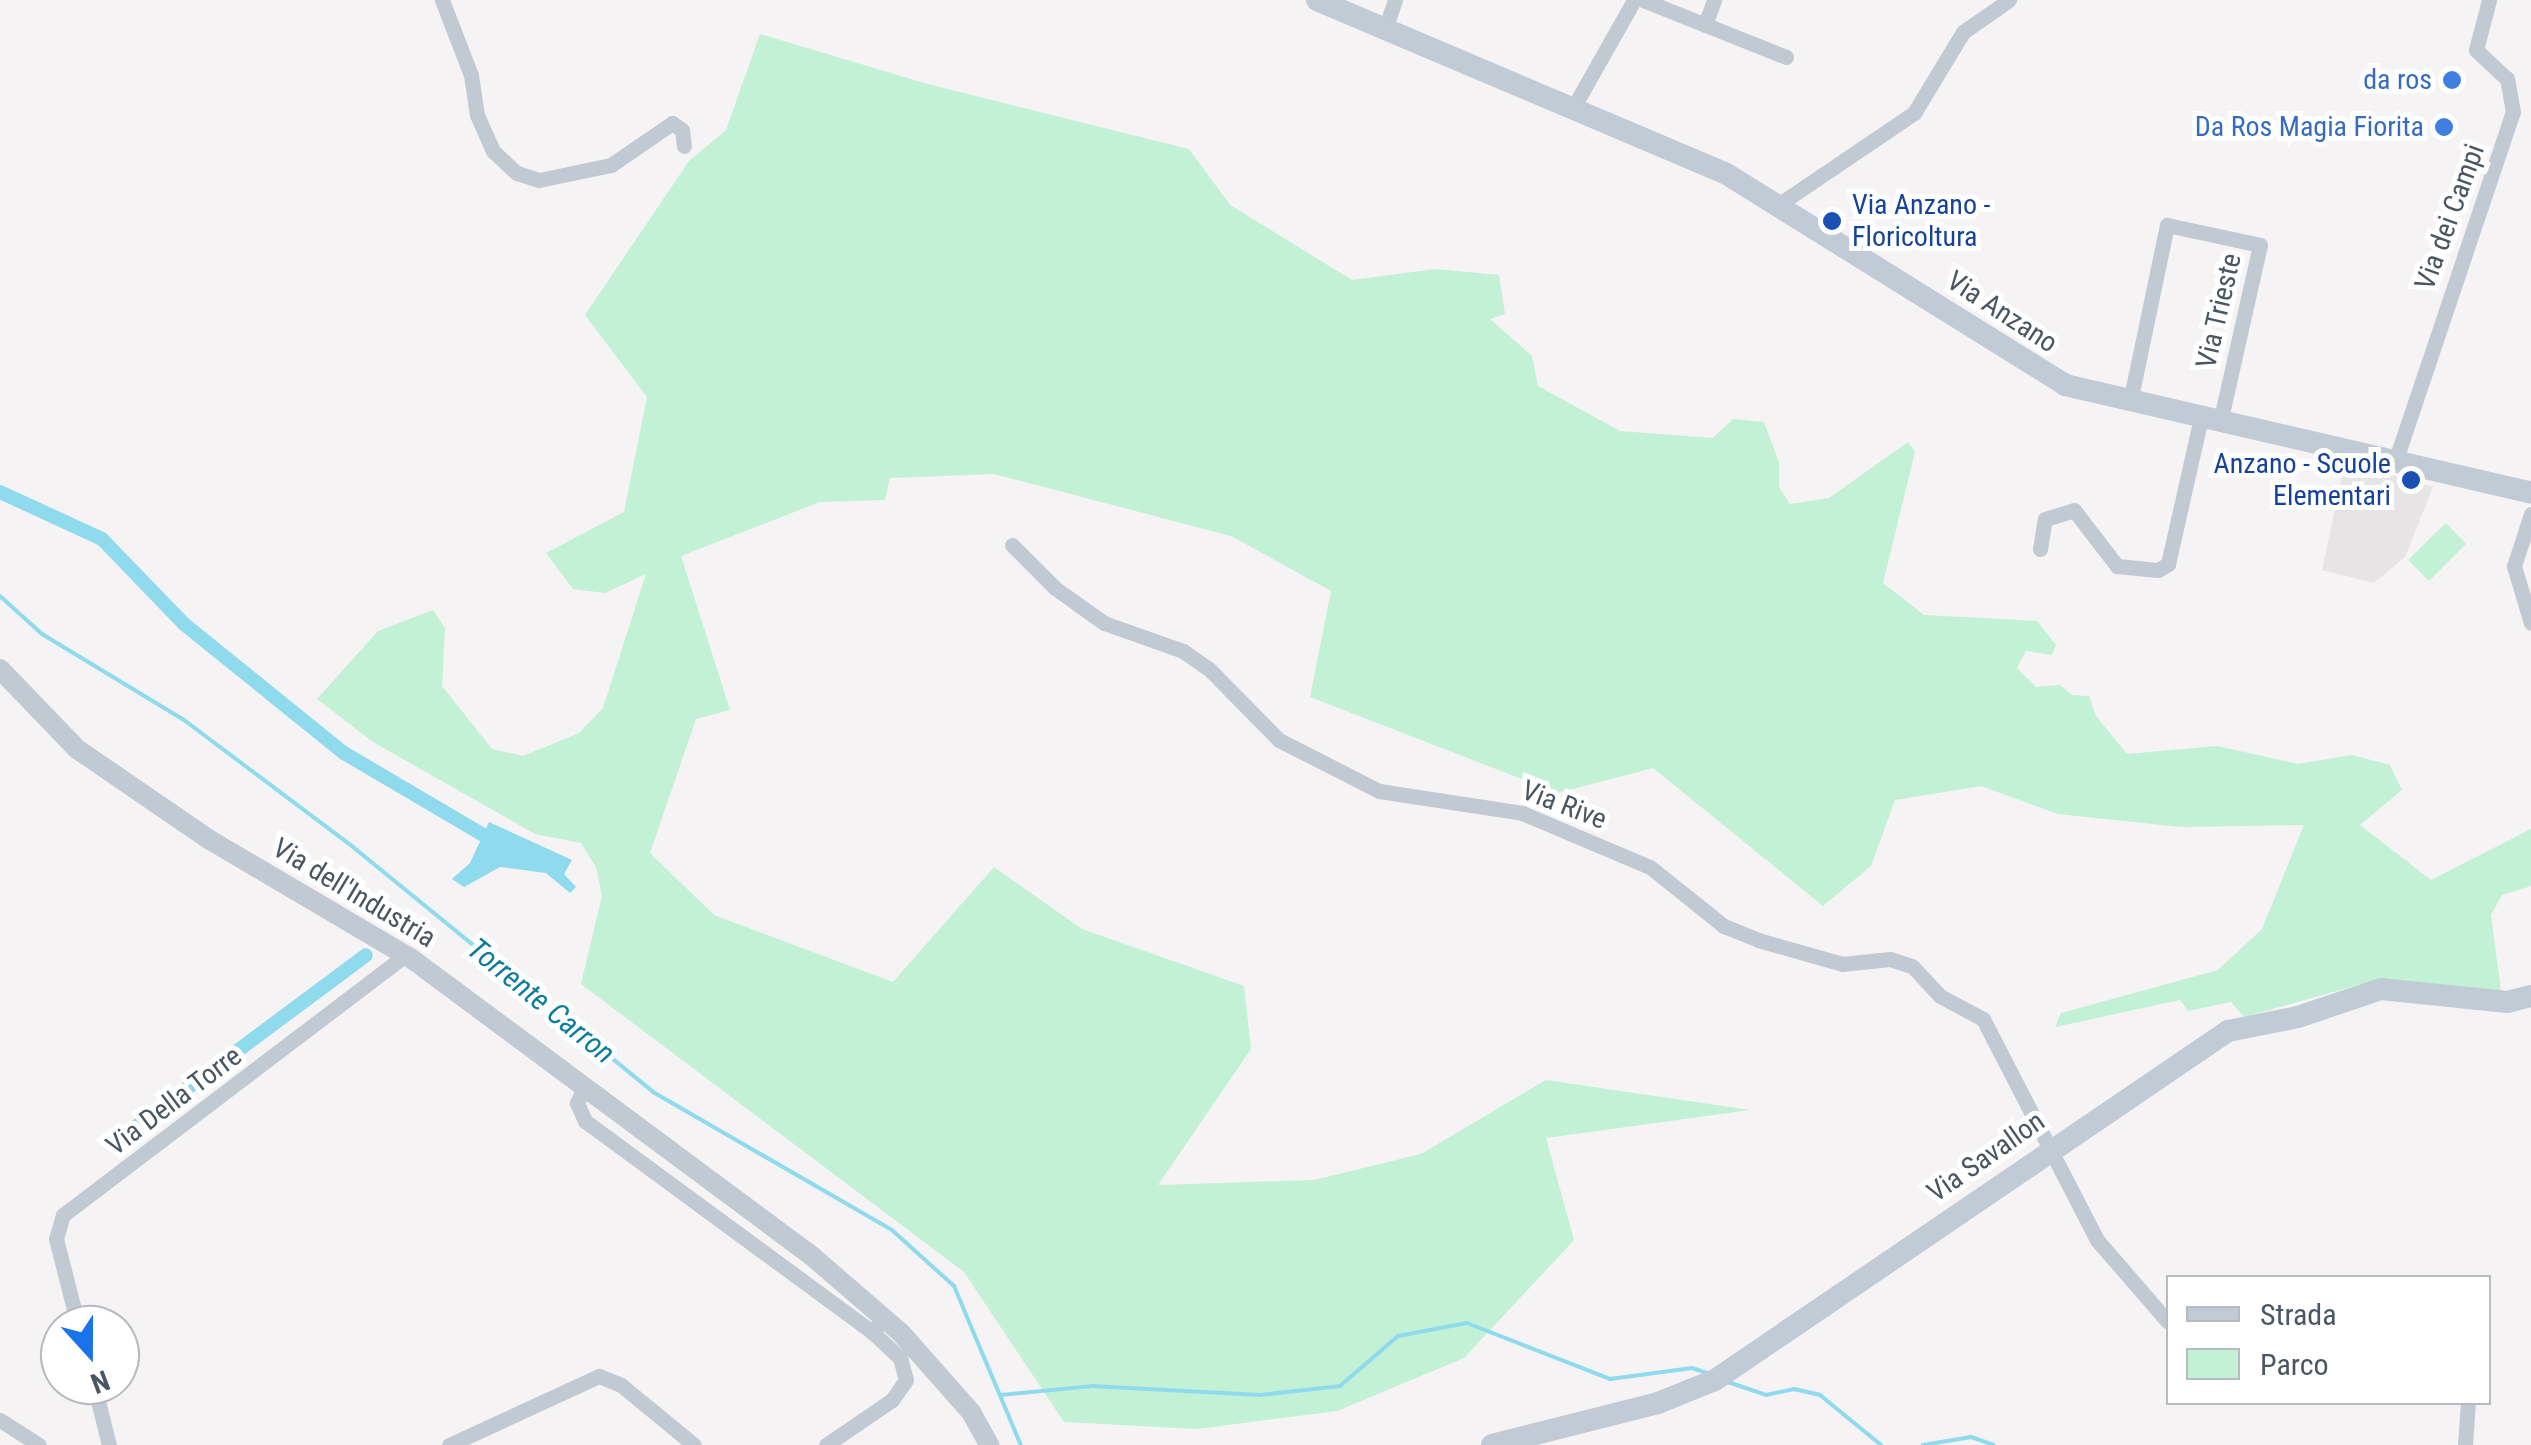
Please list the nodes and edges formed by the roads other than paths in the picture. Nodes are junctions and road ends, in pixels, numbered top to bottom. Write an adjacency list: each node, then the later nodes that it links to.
1 (442, 0): 13 (street)
2 (1317, 0): 10 (main road, Via Anzano)
3 (1395, 0): 10 (street)
4 (1634, 0): 12 (street)
5 (1643, 0): 9 (street)
6 (1714, 0): 9 (street)
7 (2009, 0): 14 (street)
8 (2489, 0): 17 (street, Via dei Campi)
9 (1705, 25): 11 (street)
10 (1386, 29): 12 (main road, Via Anzano)
11 (1786, 57)
12 (1572, 108): 14 (main road, Via Anzano)
13 (684, 146)
14 (1781, 202): 15 (main road, Via Anzano)
15 (2130, 402): 16 (main road, Via Anzano); 16 (street, Via Trieste)
16 (2210, 420): 17 (main road, Via Anzano); 21 (street)
17 (2395, 462): 18 (main road, Via Anzano)
18 (2531, 492)
19 (2531, 514): 22 (street)
20 (1012, 545): 26 (street, Via Rive)
21 (2040, 549)
22 (2531, 623)
23 (0, 669): 24 (street, Via dell'Industria)
24 (405, 955): 27 (street, Via Della Torre); 29 (street, Via dell'Industria)
25 (2531, 996): 26 (main road, Via Savallon)
26 (2052, 1148): 28 (street, Via Rive); 39 (main road, Via Savallon)
27 (73, 1305)
28 (2166, 1320)
29 (877, 1325): 37 (street); 38 (street, Via dell'Industria)
30 (99, 1405): 34 (street)
31 (2468, 1405): 40 (street)
32 (0, 1420): 33 (street)
33 (39, 1445)
34 (109, 1445)
35 (449, 1445): 36 (street)
36 (694, 1445)
37 (826, 1445)
38 (988, 1445)
39 (1492, 1445)
40 (2465, 1445)

